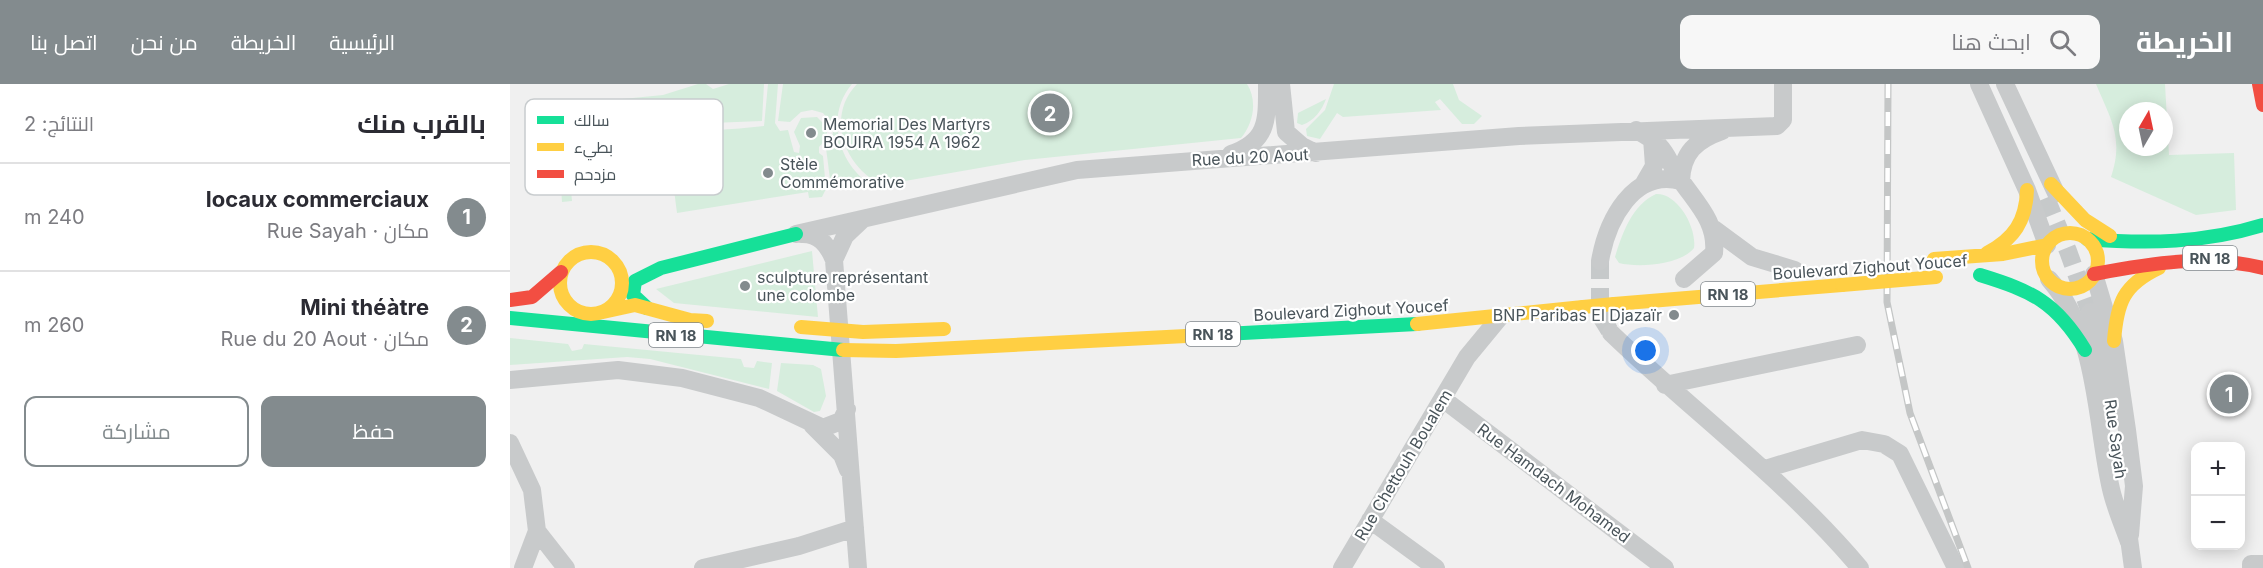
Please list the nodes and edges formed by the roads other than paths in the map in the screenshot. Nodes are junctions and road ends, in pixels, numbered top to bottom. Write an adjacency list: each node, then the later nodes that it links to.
1 (1266, 84): 14 (street)
2 (1281, 84): 10 (street)
3 (1783, 84): 9 (street, Rue du 20 Aout)
4 (1980, 84): 17 (street)
5 (1992, 84): 18 (street)
6 (2004, 84): 18 (street)
7 (2259, 84): 8 (main road)
8 (2263, 105)
9 (1732, 127): 11 (street, Rue du 20 Aout); 15 (street)
10 (1287, 132): 12 (street); 13 (street)
11 (1644, 134): 12 (street, Rue du 20 Aout); 15 (street); 16 (street)
12 (1316, 153): 13 (street, Rue du 20 Aout)
13 (1272, 155): 14 (street, Rue du 20 Aout)
14 (1222, 158): 19 (street, Rue du 20 Aout)
15 (1681, 181): 16 (street); 21 (street)
16 (1643, 185): 31 (street)
17 (2027, 190): 25 (street); 27 (main road)
18 (2048, 191): 23 (street); 24 (main road)
19 (867, 217): 22 (street, Rue du 20 Aout); 29 (street)
20 (2263, 225): 24 (main road, RN 18)
21 (1714, 229): 34 (street); 41 (street)
22 (796, 234): 29 (street); 32 (main road)
23 (2087, 239): 24 (main road, RN 18); 25 (main road); 37 (main road)
24 (2132, 244)
25 (2047, 245): 27 (main road, Boulevard Zighout Youcef); 40 (main road)
26 (604, 255): 32 (main road); 35 (main road); 45 (main road)
27 (1980, 256): 28 (main road, Boulevard Zighout Youcef)
28 (1928, 259)
29 (834, 260): 53 (street)
30 (2179, 260): 33 (main road, RN 18); 37 (main road, RN 18); 56 (main road)
31 (1600, 261)
32 (661, 268): 43 (main road)
33 (2263, 268)
34 (1800, 269): 36 (main road, Boulevard Zighout Youcef / RN 18)
35 (561, 272): 42 (main road); 45 (main road)
36 (1750, 273)
37 (2094, 274): 40 (main road); 56 (street)
38 (1942, 277): 46 (main road, Boulevard Zighout Youcef / RN 18, bridge)
39 (1706, 278): 41 (main road, RN 18)
40 (2049, 279): 58 (street); 58 (main road, Boulevard Zighout Youcef)
41 (1679, 280)
42 (510, 300)
43 (646, 308): 45 (main road); 48 (main road, RN 18)
44 (2090, 312): 72 (street, Rue Sayah)
45 (594, 314): 49 (main road); 54 (main road)
46 (1500, 317): 50 (main road, Boulevard Zighout Youcef / RN 18); 60 (street, Rue Chettouh Boualem)
47 (510, 318): 49 (main road, Boulevard Zighout Youcef / RN 18)
48 (725, 322)
49 (552, 323): 54 (main road, Boulevard Zighout Youcef / RN 18)
50 (1434, 323): 59 (main road, Boulevard Zighout Youcef / RN 18); 60 (street)
51 (783, 326): 53 (main road)
52 (961, 328): 53 (main road)
53 (840, 330): 59 (street)
54 (637, 332): 59 (main road, Boulevard Zighout Youcef / RN 18)
55 (1611, 333): 62 (street)
56 (2114, 341): 72 (street)
57 (1857, 345): 62 (street)
58 (2085, 350): 72 (street)
59 (842, 351): 64 (street)
60 (1464, 363): 63 (street, Rue Chettouh Boualem)
61 (513, 383): 65 (street)
62 (1665, 385): 67 (street)
63 (1443, 399): 69 (street, Rue Chettouh Boualem); 80 (street, Rue Hamdach Mohamed)
64 (847, 409): 65 (street); 68 (street)
65 (813, 425): 68 (street)
66 (510, 443): 71 (street)
67 (1765, 469): 81 (street); 82 (street)
68 (852, 483): 70 (street)
69 (1370, 520): 78 (street, Rue Chettouh Boualem); 79 (street)
70 (855, 528): 76 (street); 77 (street)
71 (537, 531): 74 (street); 75 (street)
72 (2129, 542): 83 (street, Rue Sayah)
73 (2263, 564): 84 (street)
74 (523, 568)
75 (566, 568)
76 (703, 568)
77 (858, 568)
78 (1342, 568)
79 (1436, 568)
80 (1665, 568)
81 (1860, 568)
82 (1956, 568)
83 (2133, 568)
84 (2251, 568)

